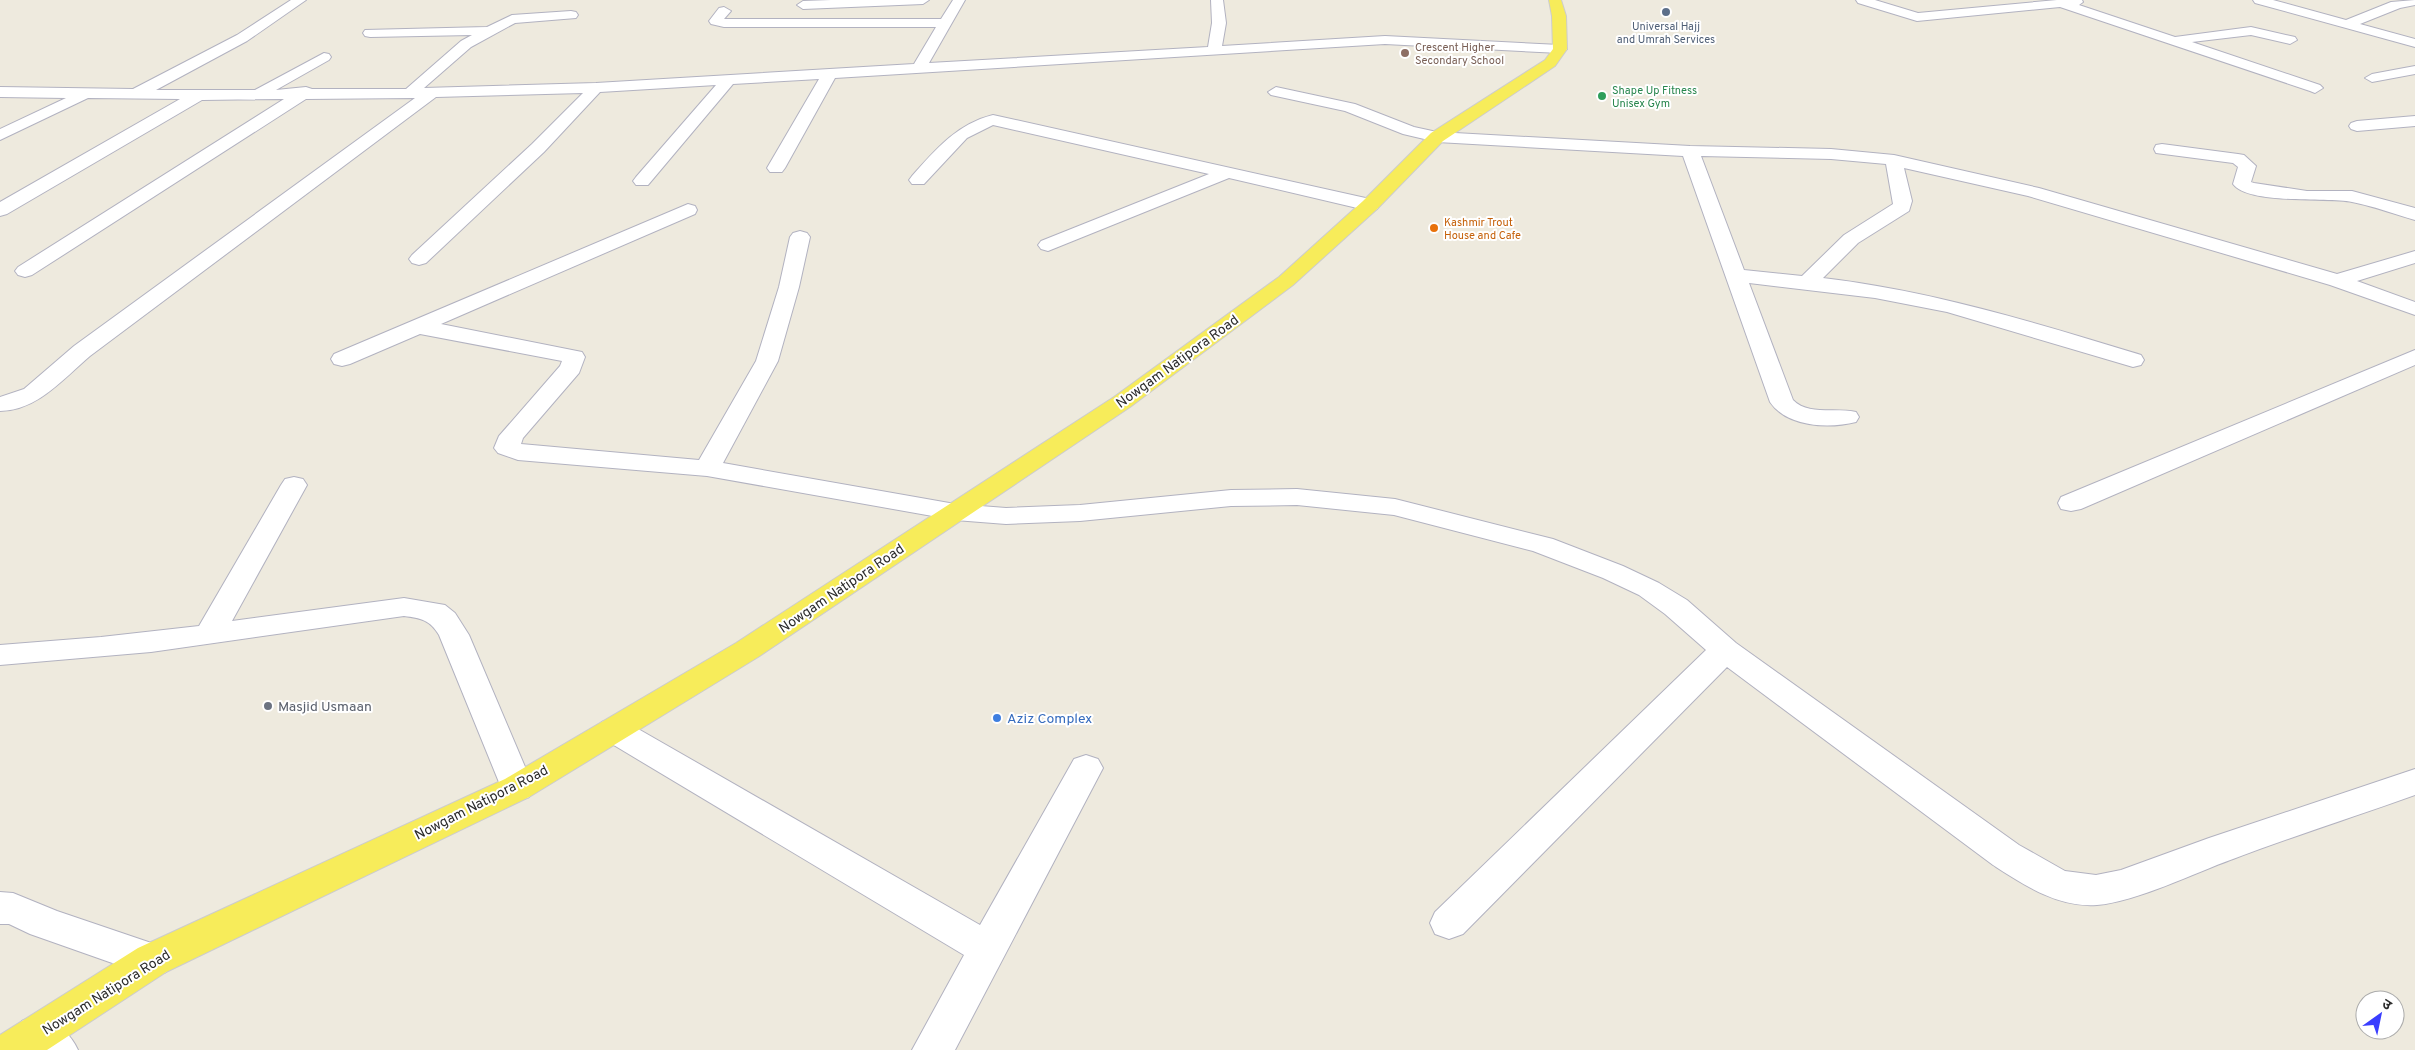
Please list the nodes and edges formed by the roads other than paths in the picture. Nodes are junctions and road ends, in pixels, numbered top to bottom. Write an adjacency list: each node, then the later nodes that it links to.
1 (300, 0): 38 (street)
2 (923, 0): 11 (street)
3 (958, 0): 14 (street)
4 (1217, 0): 22 (street)
5 (1555, 0): 21 (main road)
6 (1862, 0): 10 (street)
7 (2097, 0): 10 (street)
8 (2258, 0): 15 (street)
9 (2415, 0): 15 (street)
10 (2060, 3): 19 (street)
11 (791, 6)
12 (724, 11): 14 (street)
13 (571, 15): 16 (street)
14 (944, 23): 24 (street)
15 (2347, 24): 20 (street)
16 (490, 31): 17 (street); 33 (street)
17 (370, 33)
18 (2290, 40): 19 (street)
19 (2169, 41): 30 (street)
20 (2415, 43)
21 (1560, 50): 22 (street); 43 (main road, Nowgam Natipora Road)
22 (1214, 51): 24 (street)
23 (324, 57): 35 (street)
24 (918, 70): 26 (street)
25 (2415, 70): 27 (street)
26 (829, 76): 28 (street); 47 (street)
27 (2372, 78)
28 (728, 81): 29 (street); 50 (street)
29 (596, 88): 36 (street); 58 (street)
30 (2314, 88)
31 (0, 92): 37 (street)
32 (306, 92): 33 (street); 35 (street); 59 (street)
33 (411, 92): 36 (street)
34 (1276, 92): 43 (street)
35 (259, 93): 39 (street)
36 (432, 93): 68 (street)
37 (88, 94): 38 (street); 42 (street)
38 (136, 94): 39 (street)
39 (199, 95): 52 (street)
40 (2415, 121): 41 (street)
41 (2357, 126)
42 (0, 136)
43 (1437, 137): 45 (street); 51 (main road, Nowgam Natipora Road)
44 (2162, 149): 54 (street)
45 (1690, 151): 46 (street); 60 (street)
46 (1894, 160): 61 (street); 62 (street)
47 (776, 168)
48 (1229, 172): 49 (street); 51 (street); 56 (street)
49 (918, 180)
50 (642, 181)
51 (1370, 205): 73 (main road, Nowgam Natipora Road)
52 (0, 210)
53 (688, 210): 64 (street)
54 (2415, 214)
55 (800, 236): 70 (street)
56 (1048, 245)
57 (2415, 257): 61 (street)
58 (419, 259)
59 (24, 272)
60 (1736, 275): 62 (street); 69 (street)
61 (2337, 281): 63 (street)
62 (1807, 283): 67 (street)
63 (2415, 309)
64 (420, 327): 66 (street); 70 (street)
65 (2415, 357): 72 (street)
66 (342, 359)
67 (2133, 360)
68 (0, 404)
69 (1847, 417)
70 (707, 468): 73 (street)
71 (294, 485): 74 (street)
72 (2072, 503)
73 (955, 512): 75 (street); 77 (main road, Nowgam Natipora Road)
74 (210, 633): 76 (street); 80 (street)
75 (1725, 650): 79 (street); 82 (street)
76 (0, 655)
77 (614, 730): 80 (main road, Nowgam Natipora Road); 83 (street)
78 (1086, 768): 83 (street)
79 (2414, 783)
80 (517, 788): 84 (main road, Nowgam Natipora Road)
81 (0, 908): 84 (street)
82 (1449, 923)
83 (988, 949): 86 (street)
84 (152, 960): 85 (main road, Nowgam Natipora Road)
85 (35, 1045)
86 (933, 1050)

